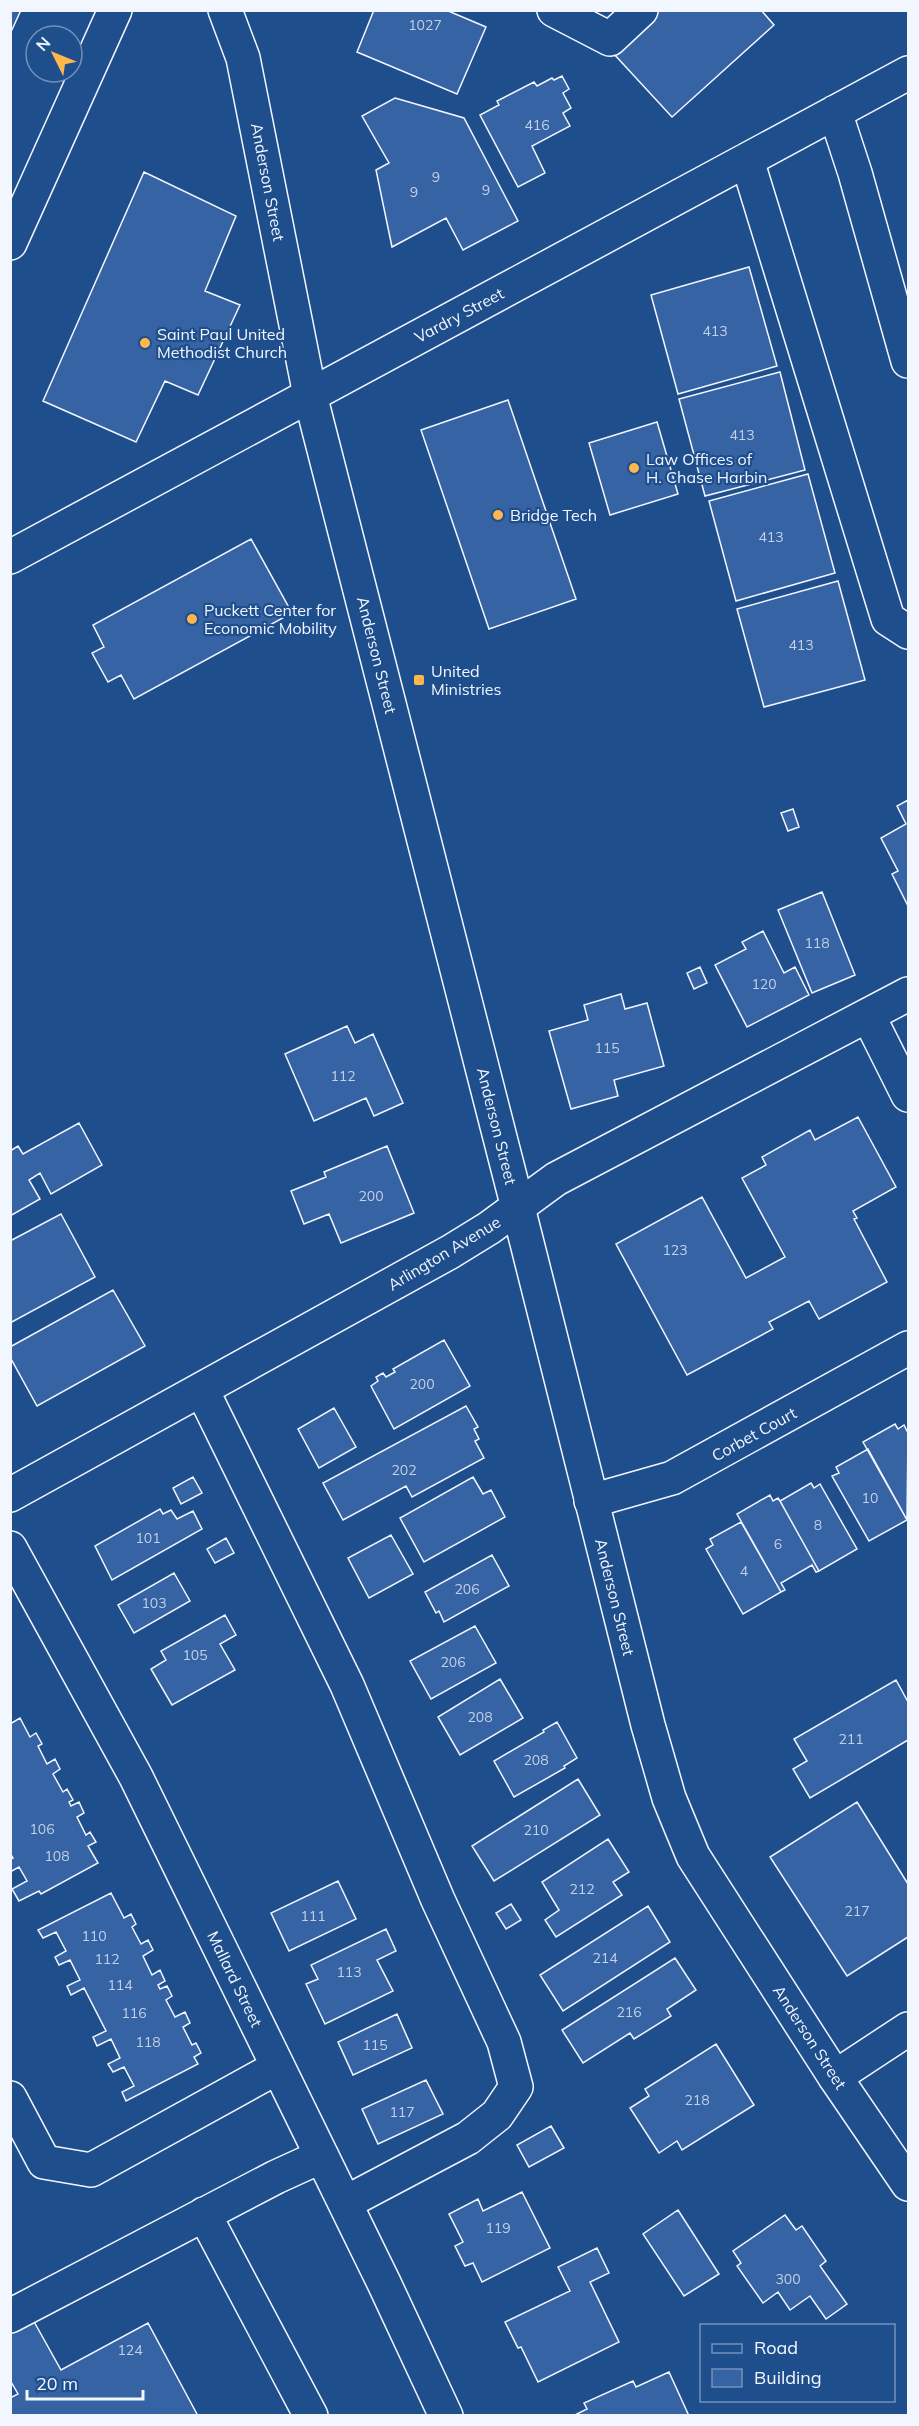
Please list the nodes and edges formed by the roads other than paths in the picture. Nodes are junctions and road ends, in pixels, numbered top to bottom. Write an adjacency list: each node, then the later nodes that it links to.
1 (115, 10): 8 (street)
2 (554, 10): 3 (street)
3 (641, 10)
4 (227, 11): 10 (street, Anderson Street)
5 (909, 73): 6 (street, Vardry Street)
6 (835, 112): 7 (street, Vardry Street); 9 (street)
7 (747, 160): 10 (street, Vardry Street); 12 (street)
8 (10, 243)
9 (909, 361)
10 (310, 395): 11 (street, Vardry Street); 16 (street, Anderson Street)
11 (10, 557)
12 (909, 632)
13 (909, 994): 14 (street, Arlington Avenue)
14 (868, 1015): 15 (street); 16 (street, Arlington Avenue)
15 (909, 1095)
16 (518, 1206): 18 (street, Arlington Avenue); 20 (street, Anderson Street)
17 (909, 1348): 20 (street, Corbet Court)
18 (202, 1390): 19 (street, Arlington Avenue); 28 (street)
19 (10, 1495)
20 (591, 1501): 24 (street, Anderson Street)
21 (10, 1548): 23 (street, Mallard Street)
22 (909, 2029): 24 (street)
23 (278, 2067): 25 (street); 26 (street, Mallard Street)
24 (835, 2077): 27 (street, Anderson Street)
25 (10, 2098)
26 (322, 2156): 28 (street, Mallard Street); 29 (street)
27 (909, 2184)
28 (345, 2203): 32 (street, Mallard Street)
29 (204, 2214): 30 (street); 31 (street)
30 (10, 2316)
31 (311, 2415)
32 (446, 2415)

